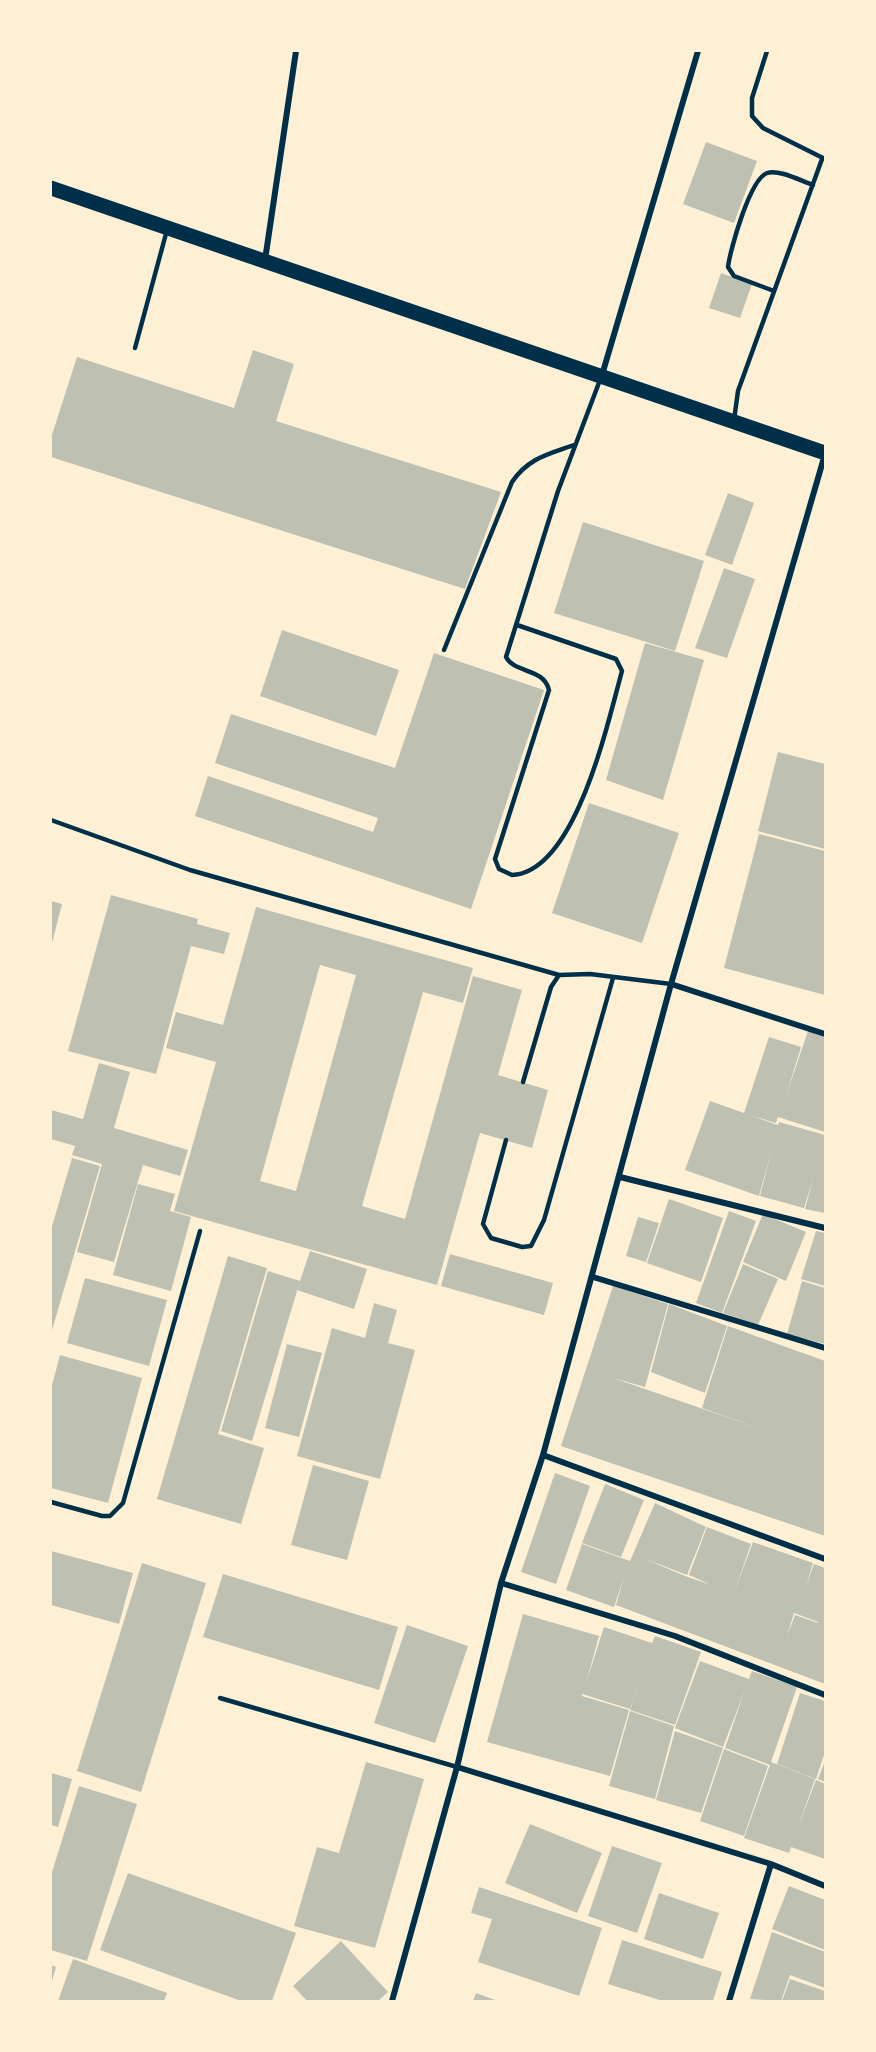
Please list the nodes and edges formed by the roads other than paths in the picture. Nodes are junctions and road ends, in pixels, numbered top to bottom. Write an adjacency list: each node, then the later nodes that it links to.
1 (296, 51): 8 (street)
2 (698, 51): 11 (street)
3 (767, 51): 4 (lane)
4 (824, 159): 5 (lane)
5 (813, 185): 9 (lane); 9 (lane)
6 (51, 188): 7 (main road)
7 (168, 228): 8 (main road); 10 (lane)
8 (265, 260): 11 (main road)
9 (774, 291): 12 (lane)
10 (135, 348)
11 (601, 377): 12 (main road); 13 (lane)
12 (733, 422): 14 (main road)
13 (574, 445): 15 (lane); 16 (lane)
14 (825, 453): 20 (street)
15 (517, 626): 15 (lane)
16 (444, 650)
17 (51, 820): 18 (lane)
18 (559, 975): 19 (lane); 22 (lane)
19 (613, 978): 20 (lane); 23 (lane)
20 (672, 984): 21 (street); 24 (street)
21 (825, 1034)
22 (523, 1082)
23 (506, 1140)
24 (620, 1177): 25 (street); 27 (street)
25 (825, 1228)
26 (200, 1231): 30 (lane)
27 (593, 1277): 28 (street); 29 (street)
28 (825, 1348)
29 (543, 1455): 31 (street); 32 (street)
30 (51, 1502)
31 (825, 1559)
32 (501, 1583): 33 (street); 35 (street)
33 (825, 1695)
34 (220, 1698): 35 (lane)
35 (457, 1767): 36 (street); 38 (street)
36 (771, 1864): 37 (street); 39 (street)
37 (825, 1886)
38 (392, 2001)
39 (729, 2001)

